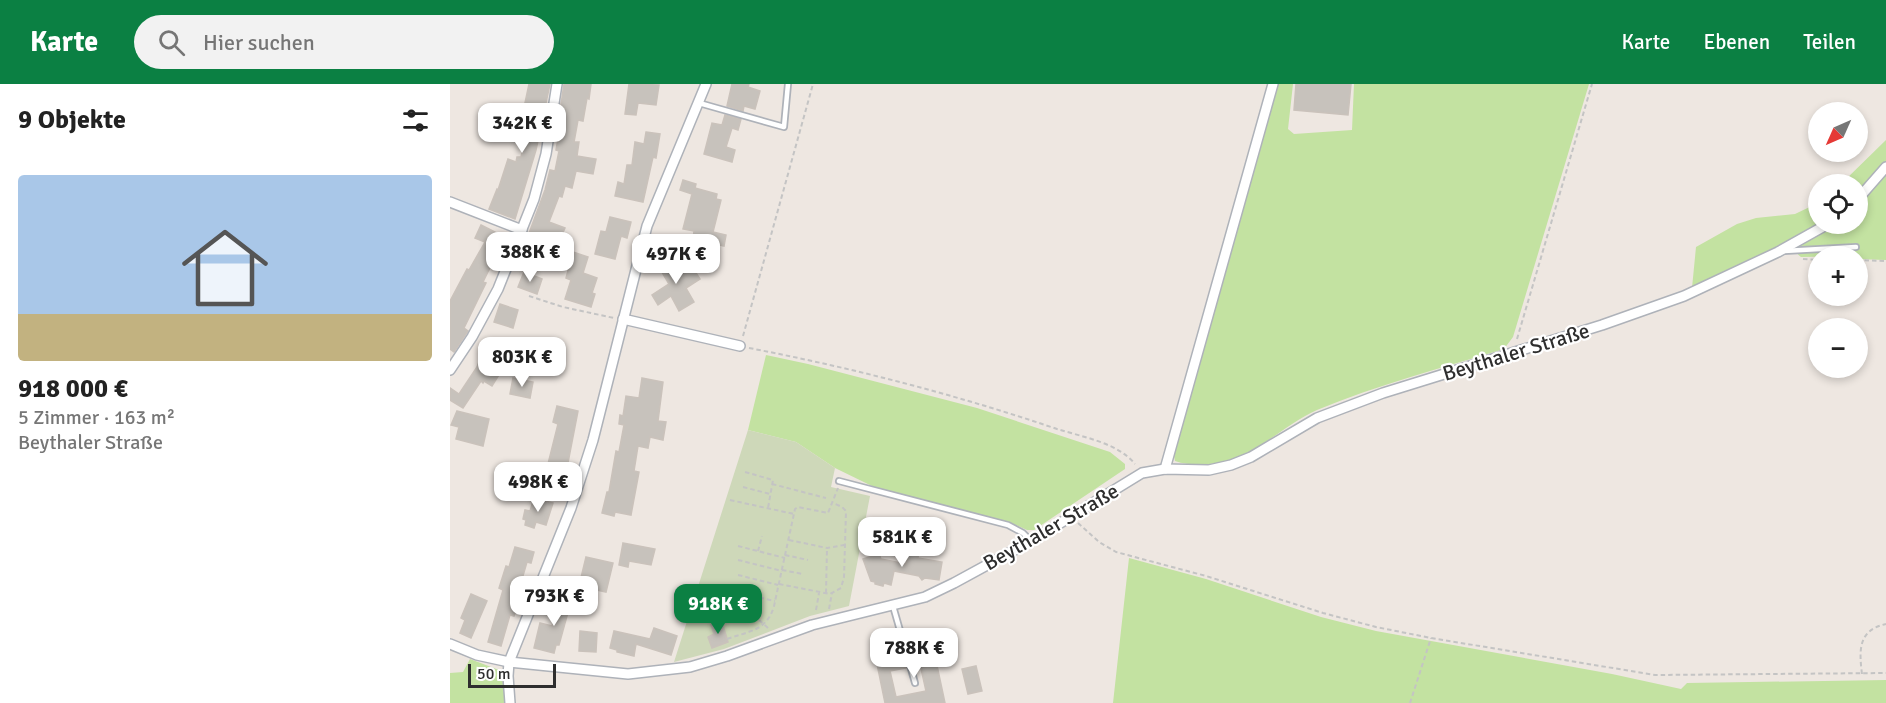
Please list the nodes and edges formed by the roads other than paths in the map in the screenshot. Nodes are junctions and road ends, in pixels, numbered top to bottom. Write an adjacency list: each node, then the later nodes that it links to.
1 (557, 84): 9 (street)
2 (706, 84): 5 (street)
3 (788, 84): 5 (lane)
4 (1274, 84): 16 (street)
5 (699, 103): 13 (street)
6 (1886, 167): 7 (street)
7 (1868, 187)
8 (450, 202): 9 (street)
9 (522, 230): 15 (street)
10 (1810, 234): 12 (street, Beythaler Straße)
11 (1808, 250): 12 (lane)
12 (1778, 252): 16 (street, Beythaler Straße)
13 (623, 319): 14 (street); 21 (street)
14 (740, 346)
15 (450, 370)
16 (1165, 469): 18 (street, Beythaler Straße)
17 (839, 481): 18 (lane)
18 (1031, 541): 19 (street, Beythaler Straße)
19 (893, 606): 21 (street, Beythaler Straße); 22 (lane)
20 (450, 644): 21 (street, Beythaler Straße)
21 (509, 662): 23 (street)
22 (915, 682)
23 (510, 703)

